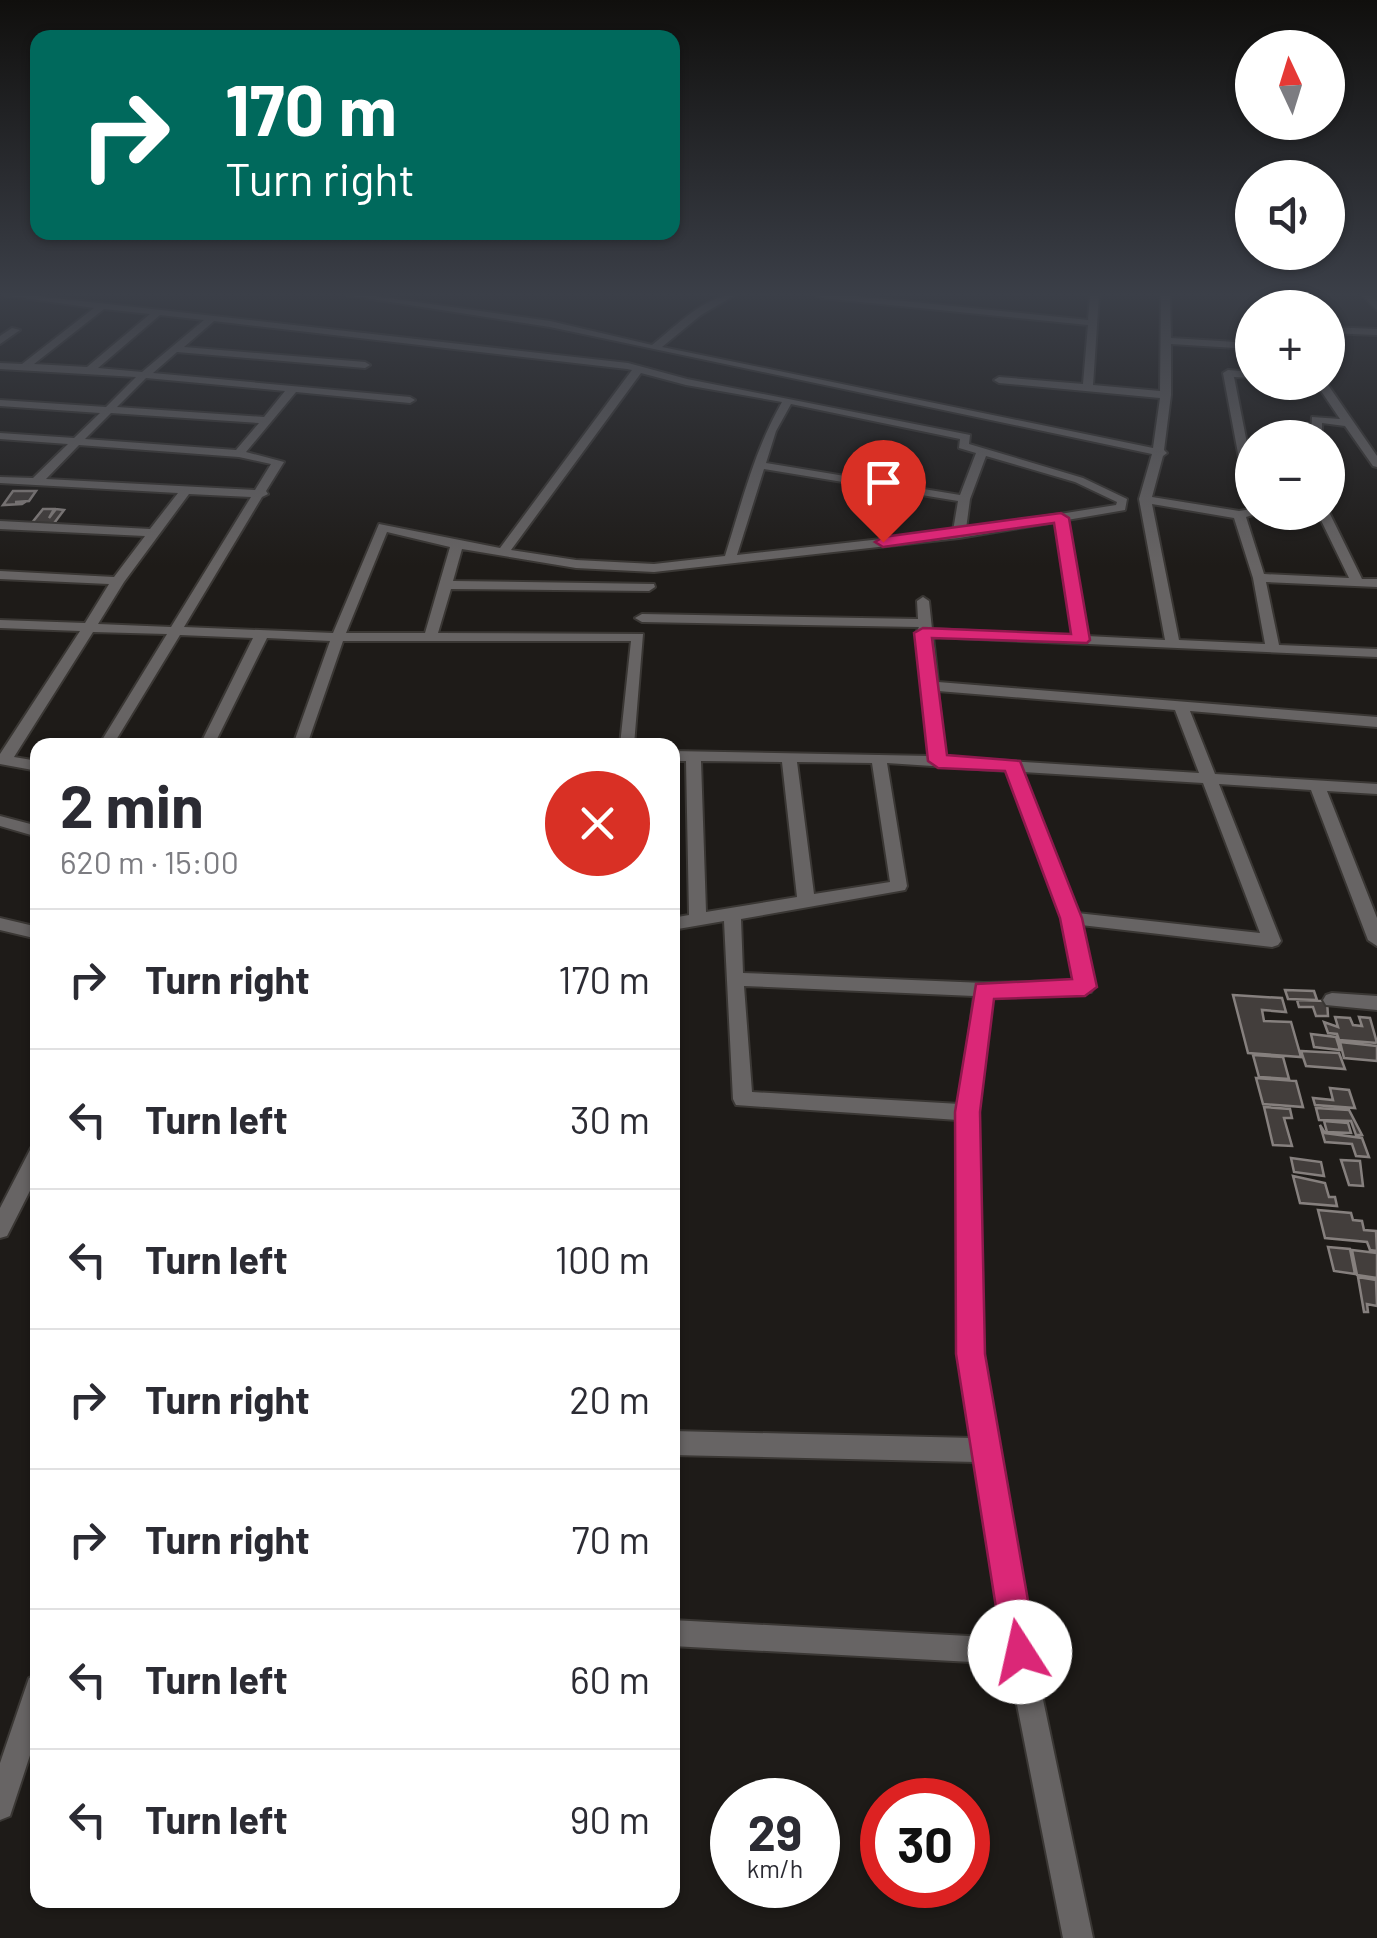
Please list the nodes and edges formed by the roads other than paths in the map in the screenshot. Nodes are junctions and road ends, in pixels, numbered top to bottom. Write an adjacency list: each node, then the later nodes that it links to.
1 (133, 385): 19 (street)
2 (249, 385): 11 (street)
3 (353, 385): 13 (street)
4 (626, 385): 45 (street)
5 (705, 385): 16 (street)
6 (833, 385): 28 (street)
7 (1047, 385): 12 (street)
8 (1088, 385): 12 (street)
9 (1166, 385): 14 (street)
10 (1230, 385): 21 (street)
11 (294, 389): 13 (street); 20 (street)
12 (1088, 390): 14 (street)
13 (349, 393): 15 (street)
14 (1166, 396): 28 (street)
15 (410, 400)
16 (788, 400): 26 (street); 30 (street)
17 (1332, 400): 23 (street)
18 (0, 403): 19 (street)
19 (108, 409): 20 (street); 25 (street)
20 (266, 420): 27 (street)
21 (1237, 420)
22 (1345, 423): 23 (street)
23 (1348, 423): 29 (street)
24 (0, 436): 25 (street)
25 (73, 442): 27 (street); 32 (street)
26 (982, 452): 35 (street); 38 (street)
27 (239, 454): 34 (street)
28 (1160, 454): 36 (street)
29 (1377, 464)
30 (758, 465): 35 (street); 46 (street)
31 (0, 480): 32 (street)
32 (37, 481): 33 (street)
33 (185, 491): 34 (street); 42 (street)
34 (262, 494): 60 (street)
35 (964, 499): 43 (street)
36 (1146, 499): 37 (street); 66 (street)
37 (1235, 513)
38 (1061, 518): 43 (street); 65 (street)
39 (0, 526): 42 (street)
40 (1244, 530): 49 (street)
41 (1331, 530): 51 (street)
42 (154, 533): 50 (street)
43 (959, 534): 46 (street)
44 (457, 545): 45 (street); 53 (street); 62 (street)
45 (503, 552): 47 (street)
46 (730, 559): 47 (street)
47 (654, 568): 54 (street)
48 (0, 575): 50 (street)
49 (1260, 578): 51 (street); 67 (street)
50 (118, 581): 58 (street)
51 (1358, 582): 52 (street)
52 (1377, 582)
53 (446, 585): 54 (street); 63 (street)
54 (650, 587): 56 (street)
55 (923, 601): 59 (street)
56 (642, 618): 59 (street); 64 (street)
57 (2, 628): 58 (street)
58 (86, 628): 60 (street); 80 (street)
59 (923, 628): 65 (street); 69 (street)
60 (172, 632): 61 (street); 72 (street)
61 (263, 632): 62 (street); 73 (street)
62 (338, 637): 63 (street); 74 (street)
63 (430, 637): 64 (street)
64 (638, 637): 75 (street)
65 (1081, 640): 66 (street)
66 (1173, 644): 67 (street)
67 (1274, 648): 68 (street)
68 (1377, 653)
69 (932, 686): 70 (street); 81 (street)
70 (1180, 704): 71 (street); 84 (street)
71 (1377, 722)
72 (110, 738)
73 (210, 738)
74 (302, 738)
75 (628, 738)
76 (680, 756): 77 (street)
77 (694, 756): 78 (street); 92 (street)
78 (789, 757): 79 (street); 89 (street)
79 (879, 758): 81 (street); 89 (street)
80 (2, 759): 82 (street)
81 (938, 761): 83 (street)
82 (30, 764)
83 (1013, 765): 84 (street); 91 (street)
84 (1206, 777): 85 (street); 91 (street)
85 (1316, 785): 86 (street); 96 (street)
86 (1377, 789)
87 (0, 821): 88 (street)
88 (30, 830)
89 (806, 899): 90 (street)
90 (732, 917): 92 (street); 97 (street)
91 (1071, 918): 98 (street)
92 (698, 920): 93 (street)
93 (680, 923)
94 (0, 924): 95 (street)
95 (30, 931)
96 (1377, 940)
97 (735, 979): 98 (street); 101 (street)
98 (984, 990): 101 (street)
99 (1332, 1000): 100 (street)
100 (1377, 1003)
101 (968, 1112): 105 (street)
102 (30, 1170): 103 (street)
103 (0, 1229)
104 (680, 1443): 105 (street)
105 (986, 1450): 107 (street)
106 (680, 1633): 107 (street)
107 (1020, 1652): 110 (street)
108 (30, 1711): 109 (street)
109 (0, 1806)
110 (1078, 1938)

